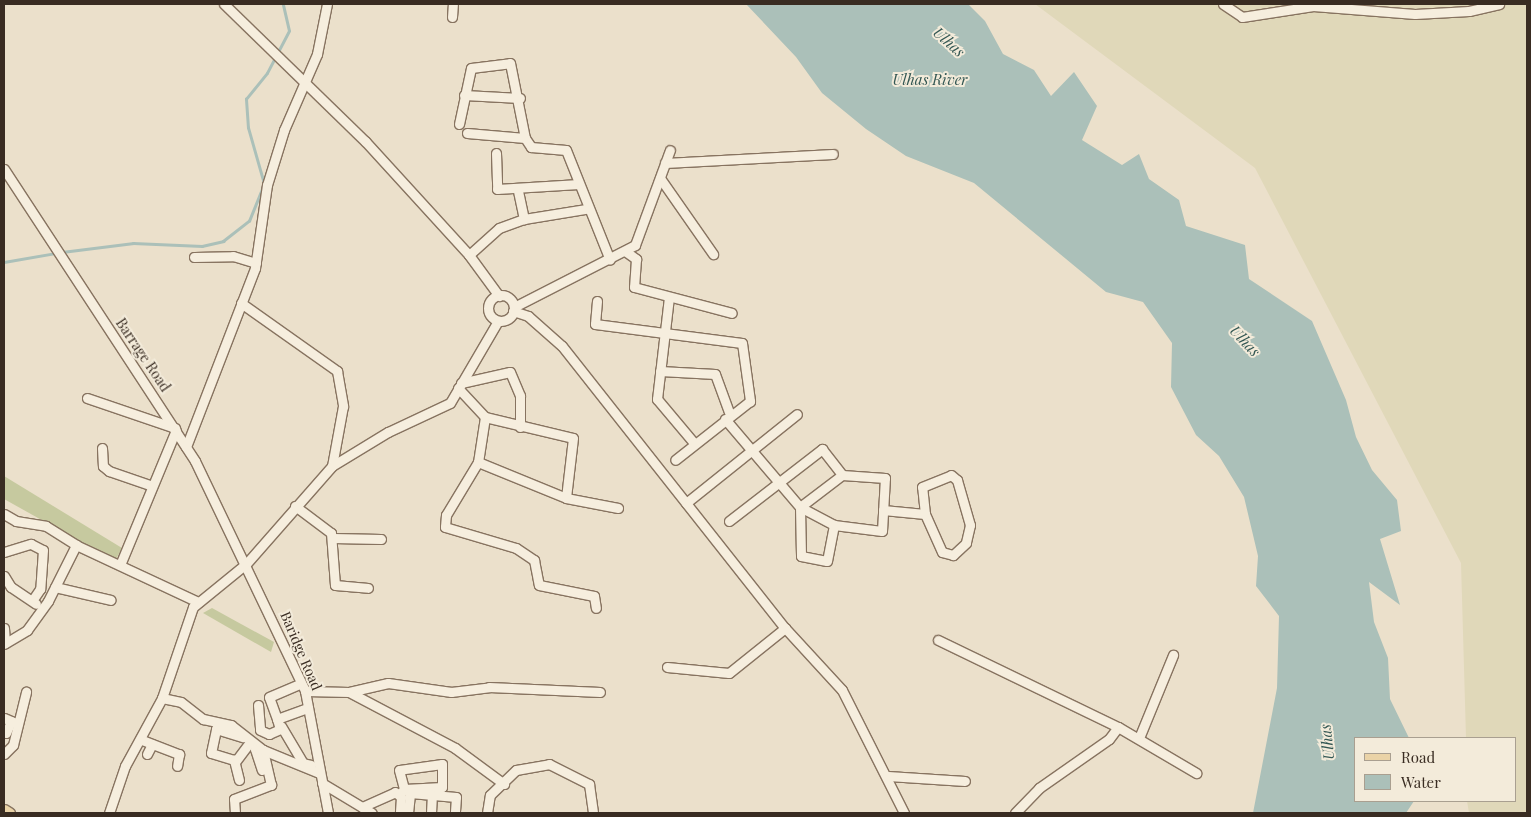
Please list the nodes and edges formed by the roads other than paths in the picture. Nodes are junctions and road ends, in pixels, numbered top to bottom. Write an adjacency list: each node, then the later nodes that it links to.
1 (224, 4): 7 (street)
2 (327, 4): 7 (street)
3 (453, 4): 6 (street)
4 (1223, 4): 5 (street)
5 (1499, 4)
6 (452, 17)
7 (306, 83): 25 (street); 28 (street)
8 (464, 95): 9 (street); 9 (street); 10 (street)
9 (520, 98): 12 (street)
10 (459, 124)
11 (467, 133): 12 (street)
12 (525, 138): 19 (street)
13 (670, 150): 16 (street)
14 (496, 153): 20 (street)
15 (833, 154): 16 (street)
16 (665, 163): 18 (street)
17 (4, 170): 44 (street, Barrage Road)
18 (660, 178): 23 (street); 24 (street)
19 (579, 184): 20 (street); 21 (street)
20 (518, 191): 22 (street)
21 (586, 209): 22 (street); 27 (street)
22 (524, 219): 25 (street)
23 (624, 251): 27 (street); 30 (street)
24 (713, 254)
25 (469, 255): 29 (street)
26 (194, 257): 28 (street)
27 (610, 260): 33 (street)
28 (256, 263): 32 (street)
29 (499, 296): 33 (street); 35 (street)
30 (669, 297): 34 (street); 36 (street)
31 (597, 301): 36 (street)
32 (241, 304): 46 (street); 51 (street)
33 (514, 309): 35 (street); 56 (street)
34 (732, 313)
35 (498, 321): 38 (street)
36 (665, 333): 37 (street); 42 (street)
37 (660, 371): 42 (street); 45 (street)
38 (460, 385): 41 (street); 43 (street); 51 (street)
39 (87, 398): 44 (street)
40 (797, 414): 48 (street)
41 (485, 417): 43 (street); 50 (street)
42 (727, 417): 45 (street); 48 (street)
43 (520, 427): 55 (street)
44 (176, 429): 46 (street, Barrage Road); 54 (street)
45 (694, 443): 49 (street)
46 (186, 447): 69 (street, Barrage Road)
47 (102, 448): 54 (street)
48 (750, 452): 53 (street); 56 (street)
49 (675, 460)
50 (478, 462): 55 (street); 79 (street)
51 (332, 466): 57 (street)
52 (842, 475): 53 (street); 58 (street); 60 (street)
53 (778, 482): 58 (street); 63 (street)
54 (150, 485): 70 (street)
55 (566, 498): 59 (street)
56 (686, 503): 80 (street)
57 (295, 506): 65 (street); 69 (street)
58 (800, 507): 64 (street); 64 (street)
59 (618, 508)
60 (883, 510): 62 (street); 64 (street)
61 (4, 514): 67 (street)
62 (925, 514): 62 (street)
63 (729, 521)
64 (834, 525)
65 (333, 538): 66 (street); 73 (street)
66 (382, 538)
67 (76, 545): 70 (street); 72 (street)
68 (4, 552): 76 (street)
69 (246, 564): 77 (street); 85 (street, Baridge Road)
70 (120, 565): 77 (street)
71 (4, 576): 74 (street)
72 (55, 587): 75 (street); 78 (street)
73 (368, 588)
74 (7, 589): 76 (street)
75 (111, 600)
76 (32, 601): 78 (street)
77 (198, 602): 89 (street)
78 (43, 608): 81 (street)
79 (596, 608)
80 (784, 628): 84 (street); 108 (street)
81 (5, 635)
82 (938, 640): 95 (street)
83 (1173, 655): 97 (street)
84 (667, 667)
85 (302, 688): 87 (street); 91 (street, Baridge Road); 93 (street)
86 (26, 692): 92 (street)
87 (349, 692): 88 (street); 112 (street)
88 (600, 692)
89 (162, 698): 94 (street); 98 (street)
90 (258, 705): 93 (street)
91 (308, 708): 93 (street); 105 (street, Baridge Road)
92 (11, 721): 96 (street); 101 (street)
93 (279, 723): 105 (street)
94 (219, 726): 100 (street); 100 (street); 103 (street)
95 (1118, 727): 97 (street); 129 (street)
96 (6, 733)
97 (1139, 738): 107 (street)
98 (142, 740): 99 (street); 118 (street)
99 (152, 744): 102 (street); 104 (street)
100 (256, 747): 103 (street); 105 (street); 106 (street); 119 (street)
101 (4, 754)
102 (147, 754)
103 (235, 762): 109 (street)
104 (177, 766)
105 (319, 769): 111 (street, Baridge Road)
106 (262, 770)
107 (1196, 773)
108 (888, 776): 110 (street); 128 (street)
109 (238, 780)
110 (965, 782)
111 (322, 783): 115 (street); 120 (street, Baridge Road)
112 (504, 784): 126 (street); 127 (street)
113 (402, 791): 113 (street); 115 (street); 122 (street)
114 (432, 795): 123 (street); 124 (street); 125 (street)
115 (362, 807): 121 (street)
116 (4, 810): 117 (main road)
117 (9, 813)
118 (109, 813)
119 (236, 813)
120 (328, 813)
121 (372, 813)
122 (400, 813)
123 (408, 813)
124 (431, 813)
125 (454, 813)
126 (487, 813)
127 (593, 813)
128 (904, 813)
129 (1014, 813)

